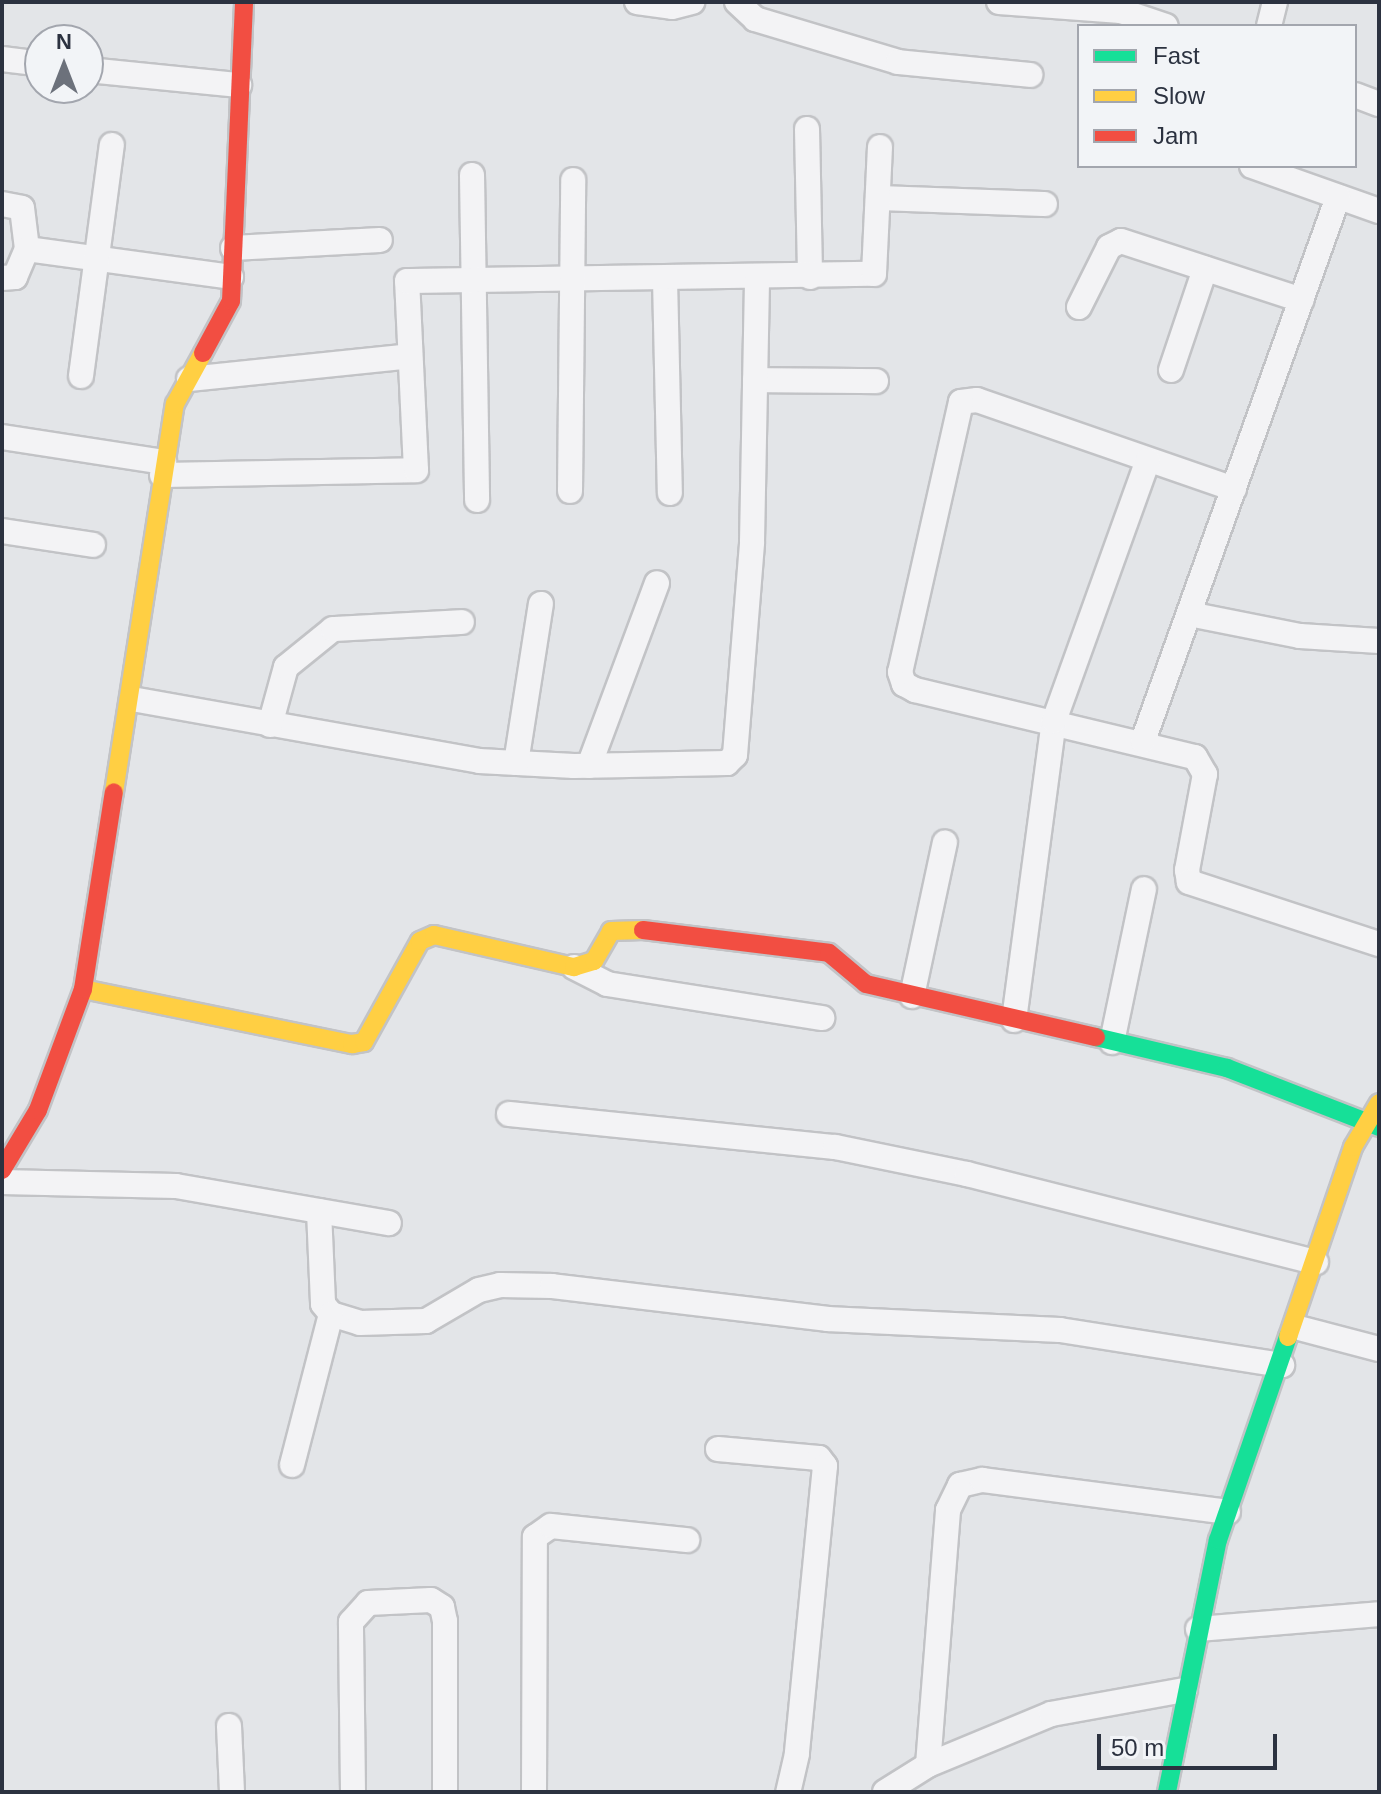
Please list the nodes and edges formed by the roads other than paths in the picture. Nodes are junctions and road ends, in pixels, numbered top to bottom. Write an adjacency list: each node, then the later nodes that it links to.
1 (244, 2): 13 (street)
2 (637, 2): 3 (street)
3 (692, 2)
4 (737, 2): 12 (street)
5 (999, 2): 7 (street)
6 (1275, 2): 8 (street)
7 (1160, 24)
8 (1270, 24)
9 (2, 59): 10 (street)
10 (24, 62)
11 (104, 72): 13 (street)
12 (1030, 75)
13 (239, 85): 28 (street)
14 (1357, 96): 15 (street)
15 (1379, 104)
16 (807, 129): 34 (street)
17 (112, 145): 30 (street)
18 (880, 147): 23 (street)
19 (1258, 168): 22 (street)
20 (472, 175): 36 (street)
21 (573, 180): 37 (street)
22 (1338, 197): 26 (street); 39 (street)
23 (878, 198): 25 (street); 34 (street)
24 (2, 204): 29 (street)
25 (1045, 204)
26 (1379, 211)
27 (380, 240): 28 (street)
28 (233, 248): 32 (street)
29 (27, 249): 30 (street); 35 (street)
30 (97, 261): 32 (street); 43 (street)
31 (1205, 269): 39 (street); 40 (street); 42 (street)
32 (231, 277): 44 (street)
33 (757, 277): 34 (street); 38 (street); 45 (street)
34 (810, 277)
35 (2, 278)
36 (476, 279): 37 (street); 41 (street); 53 (street)
37 (570, 279): 38 (street); 51 (street)
38 (665, 279): 52 (street)
39 (1302, 300): 50 (street)
40 (1079, 307)
41 (410, 356): 44 (street); 49 (street)
42 (1171, 370)
43 (81, 376)
44 (189, 379): 49 (street)
45 (755, 380): 46 (street); 66 (street)
46 (876, 381)
47 (2, 437): 49 (street)
48 (1148, 460): 50 (street); 62 (street); 62 (street)
49 (163, 469): 61 (street)
50 (1234, 489): 58 (street)
51 (570, 491)
52 (670, 493)
53 (477, 500)
54 (2, 531): 55 (street)
55 (93, 545)
56 (657, 583): 66 (street)
57 (541, 604): 65 (street)
58 (1189, 614): 60 (street); 64 (street)
59 (462, 622): 63 (street)
60 (1379, 641)
61 (132, 699): 63 (street); 71 (street)
62 (1054, 721): 64 (street); 74 (street)
63 (270, 725): 65 (street)
64 (1143, 741): 69 (street)
65 (516, 763): 66 (street)
66 (589, 766)
67 (945, 842): 72 (street)
68 (1144, 889): 75 (street)
69 (1379, 944)
70 (574, 967): 71 (street); 72 (street); 73 (street)
71 (83, 989): 79 (street)
72 (912, 996): 74 (street)
73 (822, 1018)
74 (1014, 1020): 75 (street)
75 (1112, 1042): 78 (street)
76 (1379, 1102): 78 (street)
77 (509, 1114): 83 (street)
78 (1373, 1124): 83 (street)
79 (2, 1170)
80 (2, 1182): 81 (street)
81 (319, 1211): 82 (street); 84 (street)
82 (389, 1223)
83 (1316, 1262): 85 (street)
84 (331, 1314): 87 (street); 89 (street)
85 (1295, 1327): 86 (street); 87 (street)
86 (1379, 1349)
87 (1282, 1365): 90 (street)
88 (718, 1449): 101 (street)
89 (292, 1465)
90 (1228, 1512): 93 (street); 96 (street)
91 (687, 1540): 100 (street)
92 (1379, 1614): 93 (street)
93 (1198, 1629): 94 (street)
94 (1185, 1690): 96 (street); 103 (street)
95 (229, 1726): 97 (street)
96 (928, 1765): 102 (street)
97 (232, 1792)
98 (353, 1792): 99 (street)
99 (445, 1792)
100 (534, 1792)
101 (788, 1792)
102 (885, 1792)
103 (1167, 1792)

